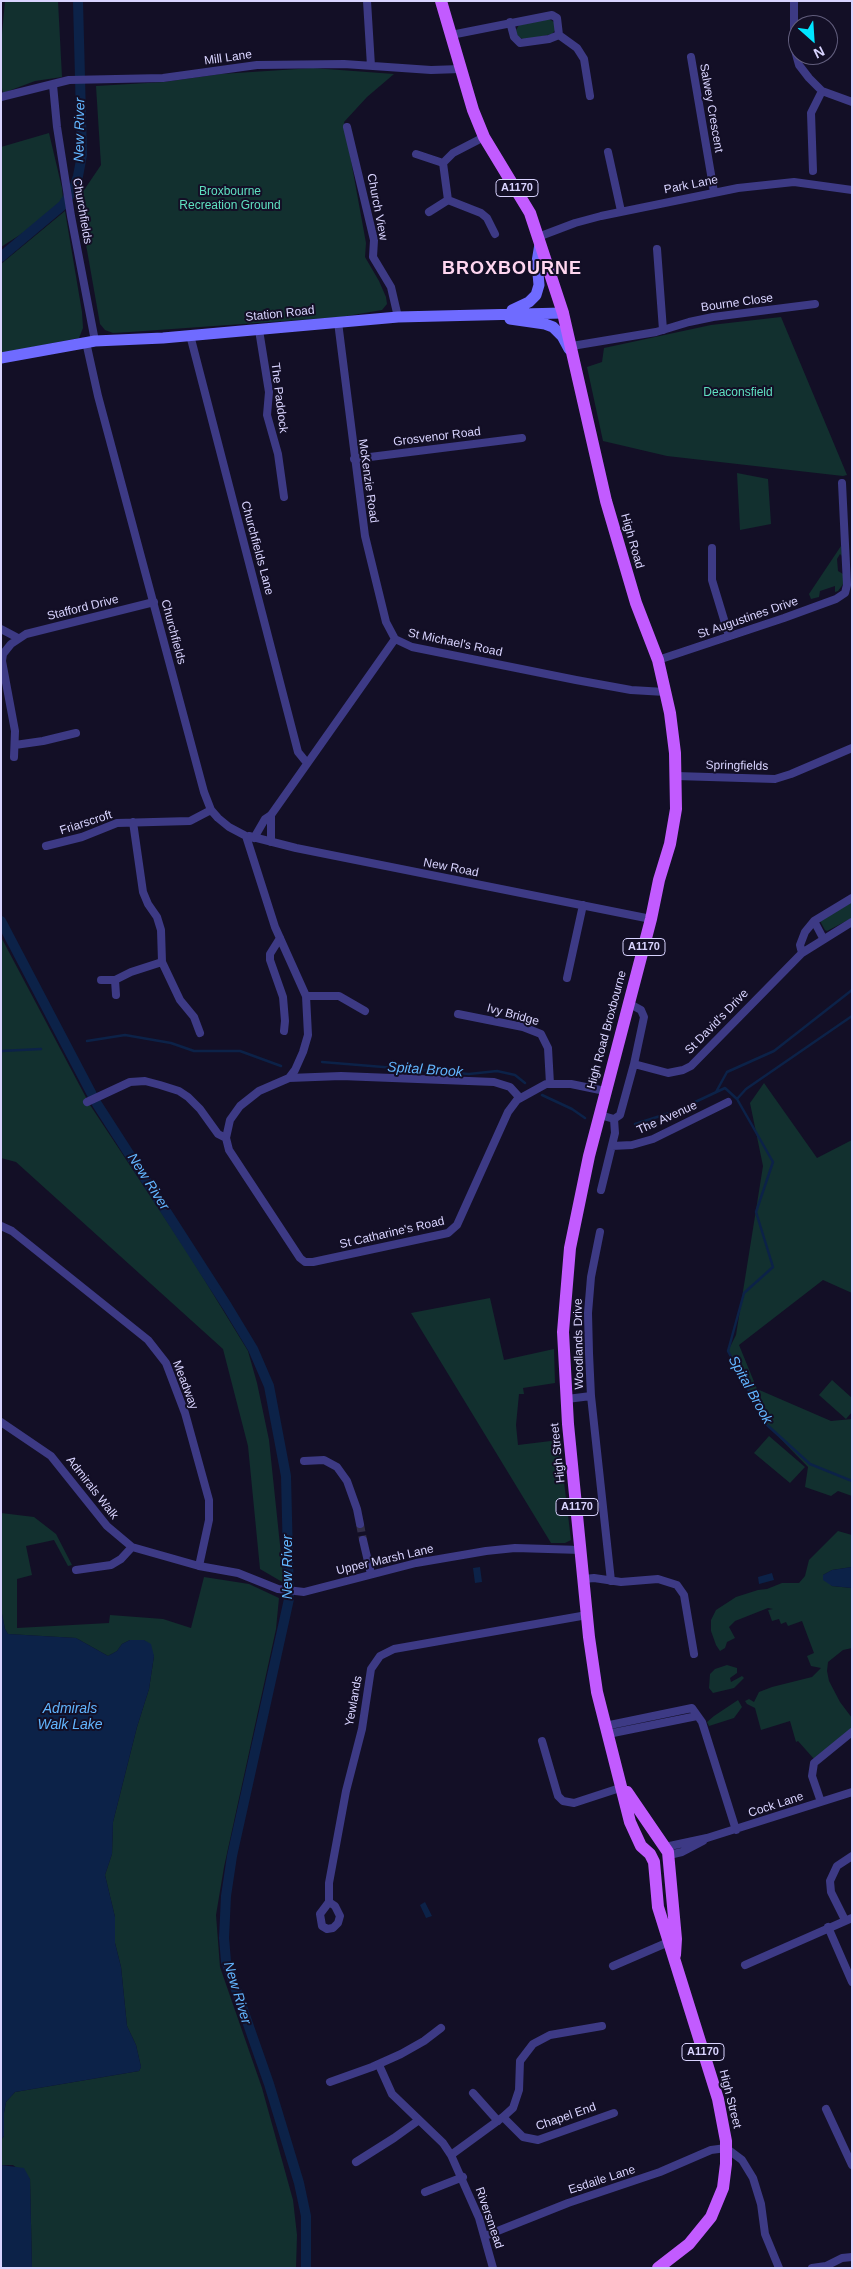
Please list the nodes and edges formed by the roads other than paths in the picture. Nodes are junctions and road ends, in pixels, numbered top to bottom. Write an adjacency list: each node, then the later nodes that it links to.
1 (367, 1): 8 (street)
2 (441, 1): 5 (main road, A1170)
3 (794, 1): 11 (street)
4 (510, 22): 5 (street); 6 (street); 6 (street)
5 (451, 35): 9 (main road, A1170)
6 (559, 35): 12 (street)
7 (691, 57): 22 (street, Salwey Crescent)
8 (371, 66): 9 (street, Mill Lane); 10 (street, Mill Lane)
9 (461, 69): 16 (main road, A1170)
10 (53, 85): 13 (street, Mill Lane); 38 (street, Churchfields)
11 (822, 91): 14 (street); 20 (street)
12 (590, 96)
13 (1, 97)
14 (852, 102)
15 (347, 127): 32 (street, Church View)
16 (484, 137): 19 (street); 27 (main road, A1170)
17 (608, 152): 24 (street)
18 (416, 154): 19 (street)
19 (443, 163): 23 (street)
20 (812, 171)
21 (852, 190): 22 (street, Park Lane)
22 (714, 192): 24 (street, Park Lane)
23 (448, 200): 25 (street); 26 (street)
24 (621, 211): 27 (street, Park Lane)
25 (430, 212)
26 (494, 234)
27 (539, 241): 30 (main road, A1170); 31 (main road)
28 (657, 249): 36 (street)
29 (815, 304): 36 (street, Bourne Close)
30 (563, 313): 31 (main road, Station Road); 34 (main road); 39 (main road, High Road / A1170)
31 (486, 316): 32 (main road, Station Road); 34 (main road)
32 (398, 317): 33 (main road, Station Road)
33 (338, 322): 35 (main road, Station Road); 43 (street, McKenzie Road)
34 (553, 327): 41 (main road)
35 (259, 330): 37 (main road, Station Road); 45 (street, The Paddock)
36 (663, 330): 39 (street, Bourne Close)
37 (190, 335): 38 (main road, Station Road); 60 (street, Churchfields Lane)
38 (91, 342): 40 (main road, Station Road); 48 (street, Churchfields)
39 (572, 346): 41 (main road, High Road / A1170)
40 (1, 358)
41 (576, 363): 54 (main road, High Road / A1170)
42 (522, 438): 43 (street, Grosvenor Road)
43 (354, 459): 52 (street, McKenzie Road)
44 (842, 482): 47 (street, St Augustines Drive)
45 (284, 497)
46 (712, 548): 50 (street)
47 (848, 596): 50 (street, St Augustines Drive)
48 (154, 602): 51 (street, Stafford Drive); 62 (street, Churchfields)
49 (1, 629): 51 (street)
50 (729, 636): 54 (street, St Augustines Drive)
51 (18, 638): 53 (street, Stafford Drive)
52 (395, 639): 55 (street, St Michael's Road); 60 (street, St Michael's Road)
53 (2, 653): 57 (street, Stafford Drive)
54 (658, 660): 55 (main road, High Road / A1170)
55 (665, 692): 61 (main road, High Road / A1170)
56 (76, 733): 57 (street)
57 (15, 745): 59 (street, Stafford Drive)
58 (852, 748): 61 (street, Springfields)
59 (14, 757)
60 (307, 763): 63 (street, St Michael's Road)
61 (676, 776): 70 (main road, High Road Broxbourne / A1170)
62 (211, 810): 64 (street, Friarscroft); 65 (street, Churchfields)
63 (271, 815): 65 (street, St Michael's Road); 66 (street)
64 (133, 822): 67 (street, Friarscroft); 76 (street)
65 (250, 837): 66 (street, New Road); 73 (street)
66 (271, 842): 69 (street, New Road)
67 (46, 846)
68 (852, 898): 71 (street)
69 (583, 906): 70 (street, New Road); 77 (street)
70 (651, 919): 82 (main road, High Road Broxbourne / A1170)
71 (814, 921): 74 (street); 75 (street)
72 (852, 922): 74 (street, St David's Drive)
73 (280, 938): 81 (street); 85 (street)
74 (823, 938): 75 (street, St David's Drive)
75 (802, 953): 87 (street, St David's Drive)
76 (162, 962): 79 (street); 86 (street)
77 (568, 978)
78 (101, 980): 79 (street)
79 (115, 980): 80 (street)
80 (116, 995)
81 (306, 996): 83 (street); 88 (street)
82 (628, 1003): 87 (street); 90 (main road, High Road Broxbourne / A1170)
83 (365, 1012)
84 (458, 1014): 89 (street, Ivy Bridge)
85 (284, 1032)
86 (200, 1033)
87 (634, 1064): 95 (street)
88 (289, 1078): 91 (street); 96 (street)
89 (550, 1084): 90 (street, St Catharine's Road); 91 (street, St Catharine's Road)
90 (605, 1091): 94 (main road, High Road Broxbourne / A1170)
91 (520, 1098): 96 (street, St Catharine's Road)
92 (87, 1102): 96 (street, St Catharine's Road)
93 (728, 1102): 97 (street, The Avenue)
94 (600, 1115): 95 (street); 102 (main road, High Street / A1170)
95 (614, 1118): 97 (street)
96 (226, 1138)
97 (612, 1146): 98 (street)
98 (601, 1190)
99 (1, 1226): 109 (street, Meadway)
100 (600, 1232): 101 (street, Woodlands Drive)
101 (591, 1396): 102 (street, Woodlands Drive); 113 (street, Woodlands Drive)
102 (567, 1399): 108 (main road, High Street / A1170)
103 (1, 1422): 107 (street, Admirals Walk)
104 (304, 1461): 105 (street)
105 (360, 1524)
106 (363, 1540): 111 (street)
107 (132, 1546): 109 (street, Admirals Walk); 110 (street)
108 (581, 1550): 111 (street, Upper Marsh Lane); 112 (main road, High Street / A1170)
109 (199, 1566): 111 (street, Upper Marsh Lane)
110 (76, 1570)
111 (371, 1574)
112 (584, 1579): 113 (street); 114 (main road, High Street / A1170)
113 (611, 1581): 115 (street)
114 (587, 1615): 117 (main road, High Street / A1170); 127 (street, Yewlands)
115 (694, 1654)
116 (697, 1716): 117 (street); 117 (street); 123 (street)
117 (606, 1730): 120 (main road, High Street / A1170)
118 (852, 1732): 122 (street)
119 (542, 1741): 120 (street)
120 (623, 1787): 124 (main road, High Street); 126 (main road, High Street)
121 (852, 1792): 122 (street, Cock Lane)
122 (821, 1802): 123 (street, Cock Lane)
123 (736, 1830): 124 (street, Cock Lane)
124 (666, 1852): 126 (main road); 130 (main road, High Street / A1170)
125 (852, 1856): 128 (street)
126 (652, 1858): 130 (main road, High Street / A1170)
127 (329, 1902)
128 (849, 1919): 129 (street)
129 (828, 1927): 132 (street); 133 (street)
130 (671, 1941): 131 (street); 143 (main road, High Street / A1170)
131 (613, 1966)
132 (745, 1966)
133 (852, 1982)
134 (602, 2026): 141 (street)
135 (441, 2028): 136 (street)
136 (378, 2065): 137 (street); 142 (street, Riversmead)
137 (330, 2082)
138 (472, 2093): 141 (street, Chapel End)
139 (826, 2109): 145 (street)
140 (614, 2112): 141 (street, Chapel End)
141 (501, 2119): 144 (street)
142 (419, 2120): 144 (street, Riversmead); 146 (street)
143 (726, 2148): 149 (street, Esdaile Lane); 152 (main road, A1170); 153 (street, High Street)
144 (451, 2155): 147 (street, Riversmead)
145 (851, 2160)
146 (356, 2162)
147 (463, 2177): 148 (street, Riversmead); 149 (street, Riversmead)
148 (425, 2192)
149 (485, 2236): 151 (street, Riversmead)
150 (852, 2257): 154 (street)
151 (493, 2268)
152 (658, 2268)
153 (779, 2268)
154 (812, 2268)

